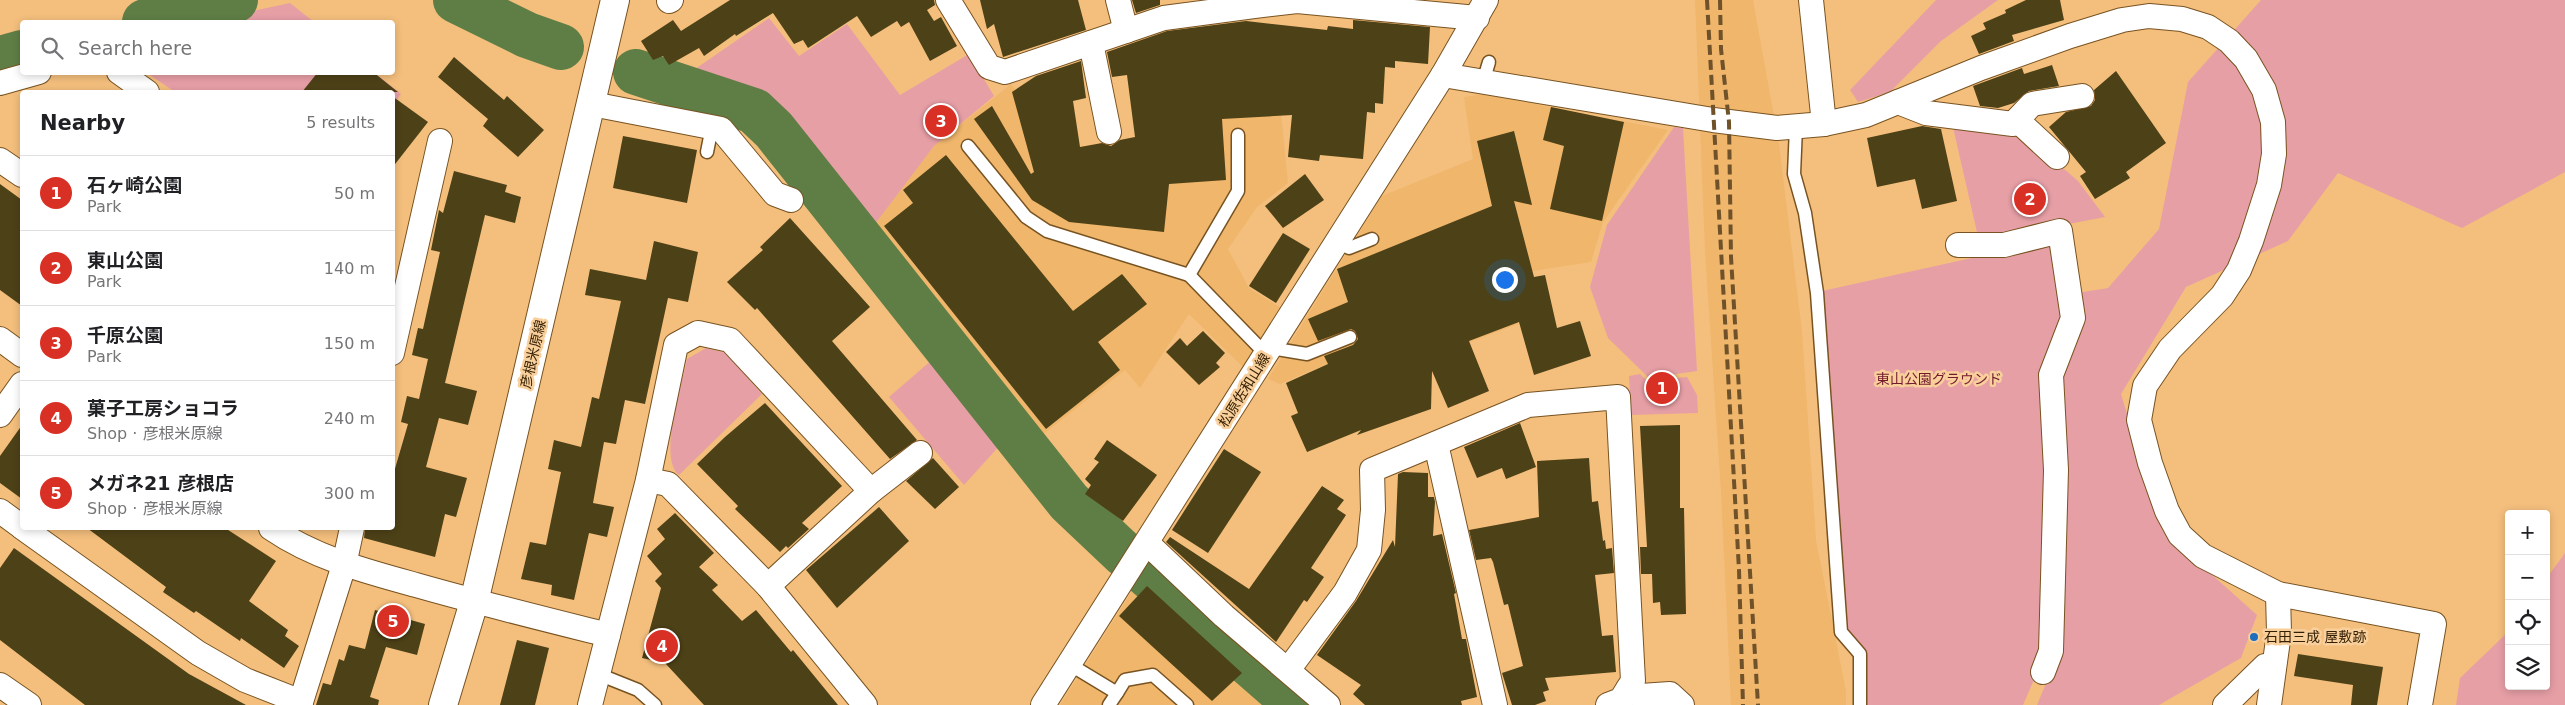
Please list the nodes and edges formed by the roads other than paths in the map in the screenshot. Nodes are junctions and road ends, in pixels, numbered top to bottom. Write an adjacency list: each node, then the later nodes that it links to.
1 (615, 0): 17 (main road, 彦根米原線)
2 (948, 0): 9 (street)
3 (1118, 0): 8 (street)
4 (1811, 0): 19 (street)
5 (1325, 2): 6 (street); 7 (street)
6 (1253, 3): 8 (street)
7 (1481, 9): 12 (street, 松原佐和山線)
8 (1126, 31): 9 (street)
9 (1091, 43): 22 (street)
10 (28, 75): 13 (street)
11 (123, 75): 14 (street)
12 (1443, 75): 21 (street); 32 (street, 松原佐和山線)
13 (0, 83)
14 (144, 90)
15 (2082, 96): 18 (street)
16 (1898, 102): 18 (street); 19 (street); 55 (street)
17 (592, 104): 20 (street); 56 (main road, 彦根米原線)
18 (2017, 120): 27 (street)
19 (1824, 124): 21 (street)
20 (712, 127): 26 (lane); 30 (street)
21 (1796, 127): 79 (lane)
22 (1109, 132)
23 (1238, 135): 35 (lane)
24 (440, 142): 34 (street)
25 (968, 146): 35 (lane)
26 (707, 152)
27 (2057, 157)
28 (0, 160): 29 (street)
29 (20, 174)
30 (791, 200)
31 (1372, 239): 32 (lane)
32 (1338, 242): 39 (street, 松原佐和山線)
33 (1958, 245): 61 (street)
34 (401, 272): 36 (street)
35 (1189, 275): 39 (lane)
36 (395, 326)
37 (1350, 337): 39 (lane)
38 (0, 339): 40 (street)
39 (1270, 348): 52 (street, 松原佐和山線)
40 (20, 354)
41 (20, 387): 42 (street)
42 (0, 415)
43 (1436, 444): 60 (street); 64 (street); 76 (street)
44 (920, 453): 46 (street)
45 (648, 480): 46 (street); 54 (street); 57 (street)
46 (871, 491): 54 (street)
47 (0, 511): 48 (street)
48 (20, 525)
49 (27, 530): 66 (street)
50 (274, 530): 53 (street)
51 (352, 530): 53 (street)
52 (1147, 543): 58 (street, 松原佐和山線); 60 (street)
53 (344, 565): 56 (street); 66 (street)
54 (768, 586): 71 (street)
55 (2278, 594): 59 (street); 82 (street)
56 (474, 602): 57 (street); 68 (main road, 彦根米原線)
57 (608, 635): 62 (street)
58 (1069, 664): 65 (lane); 72 (street, 松原佐和山線)
59 (2274, 667): 80 (street); 81 (street)
60 (1288, 670): 75 (street)
61 (2043, 672)
62 (598, 674): 69 (street); 70 (lane)
63 (0, 685): 67 (street)
64 (1628, 689): 77 (street); 78 (street)
65 (1117, 693): 73 (lane); 74 (lane)
66 (301, 703)
67 (29, 705)
68 (443, 705)
69 (590, 705)
70 (655, 705)
71 (865, 705)
72 (1043, 705)
73 (1109, 705)
74 (1187, 705)
75 (1328, 705)
76 (1495, 705)
77 (1608, 705)
78 (1682, 705)
79 (1860, 705)
80 (2225, 705)
81 (2269, 705)
82 (2420, 705)

